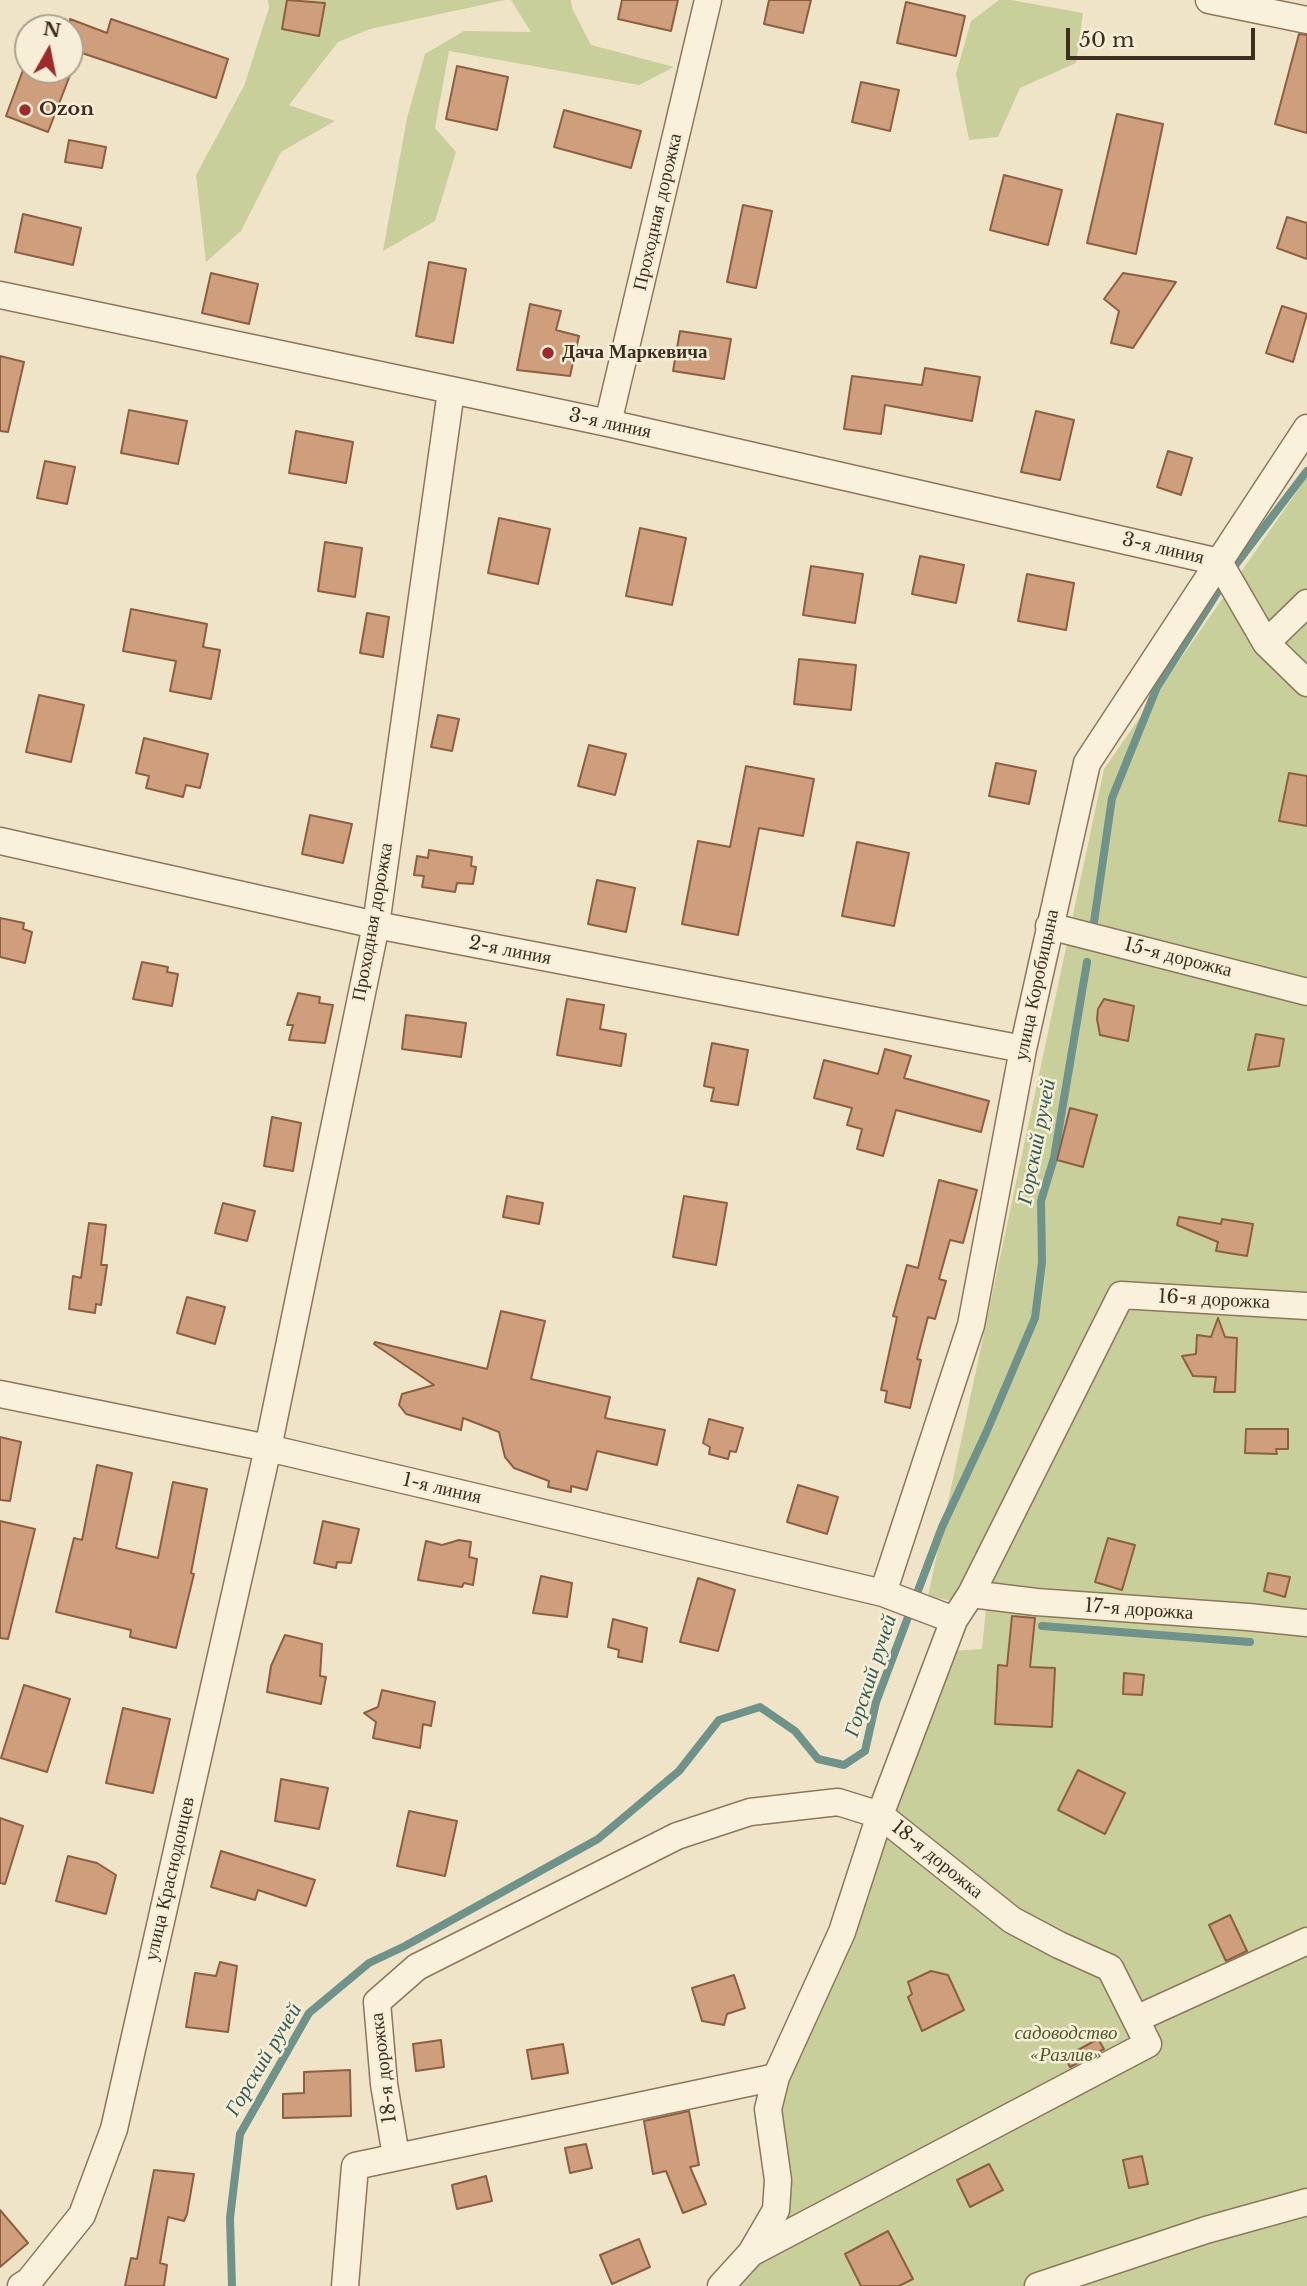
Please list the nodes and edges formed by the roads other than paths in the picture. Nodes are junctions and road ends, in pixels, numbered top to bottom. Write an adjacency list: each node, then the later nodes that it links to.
1 (708, 0): 6 (street, Проходная дорожка)
2 (1216, 1): 3 (street)
3 (1307, 20)
4 (0, 295): 5 (street, 3-я линия)
5 (451, 391): 6 (street, 3-я линия); 13 (street, Проходная дорожка)
6 (608, 423): 8 (street, 3-я линия)
7 (1307, 428): 8 (street, улица Коробицына)
8 (1219, 562): 10 (street); 14 (street, улица Коробицына)
9 (1307, 603): 10 (street)
10 (1266, 643): 11 (street)
11 (1307, 683)
12 (0, 841): 13 (street, 2-я линия)
13 (376, 925): 16 (street, 2-я линия); 19 (street, Проходная дорожка)
14 (1049, 926): 15 (street, 15-я дорожка); 16 (street, улица Коробицына)
15 (1307, 992)
16 (1023, 1049): 21 (street, улица Коробицына)
17 (1307, 1306): 20 (street, 16-я дорожка)
18 (0, 1394): 19 (street, 1-я линия)
19 (268, 1448): 21 (street, 1-я линия); 31 (street, улица Краснодонцев)
20 (971, 1594): 22 (street); 23 (street, 17-я дорожка)
21 (892, 1596): 22 (street, 1-я линия)
22 (942, 1616): 24 (street)
23 (1307, 1623)
24 (880, 1815): 26 (street, 18-я дорожка); 27 (street); 28 (street, 18-я дорожка)
25 (1307, 1941): 26 (street)
26 (1136, 2019): 30 (street, 18-я дорожка)
27 (776, 2077): 28 (street); 30 (street)
28 (396, 2156): 32 (street)
29 (1307, 2202): 34 (street)
30 (751, 2253): 33 (street)
31 (21, 2286)
32 (345, 2286)
33 (721, 2286)
34 (1038, 2286)

